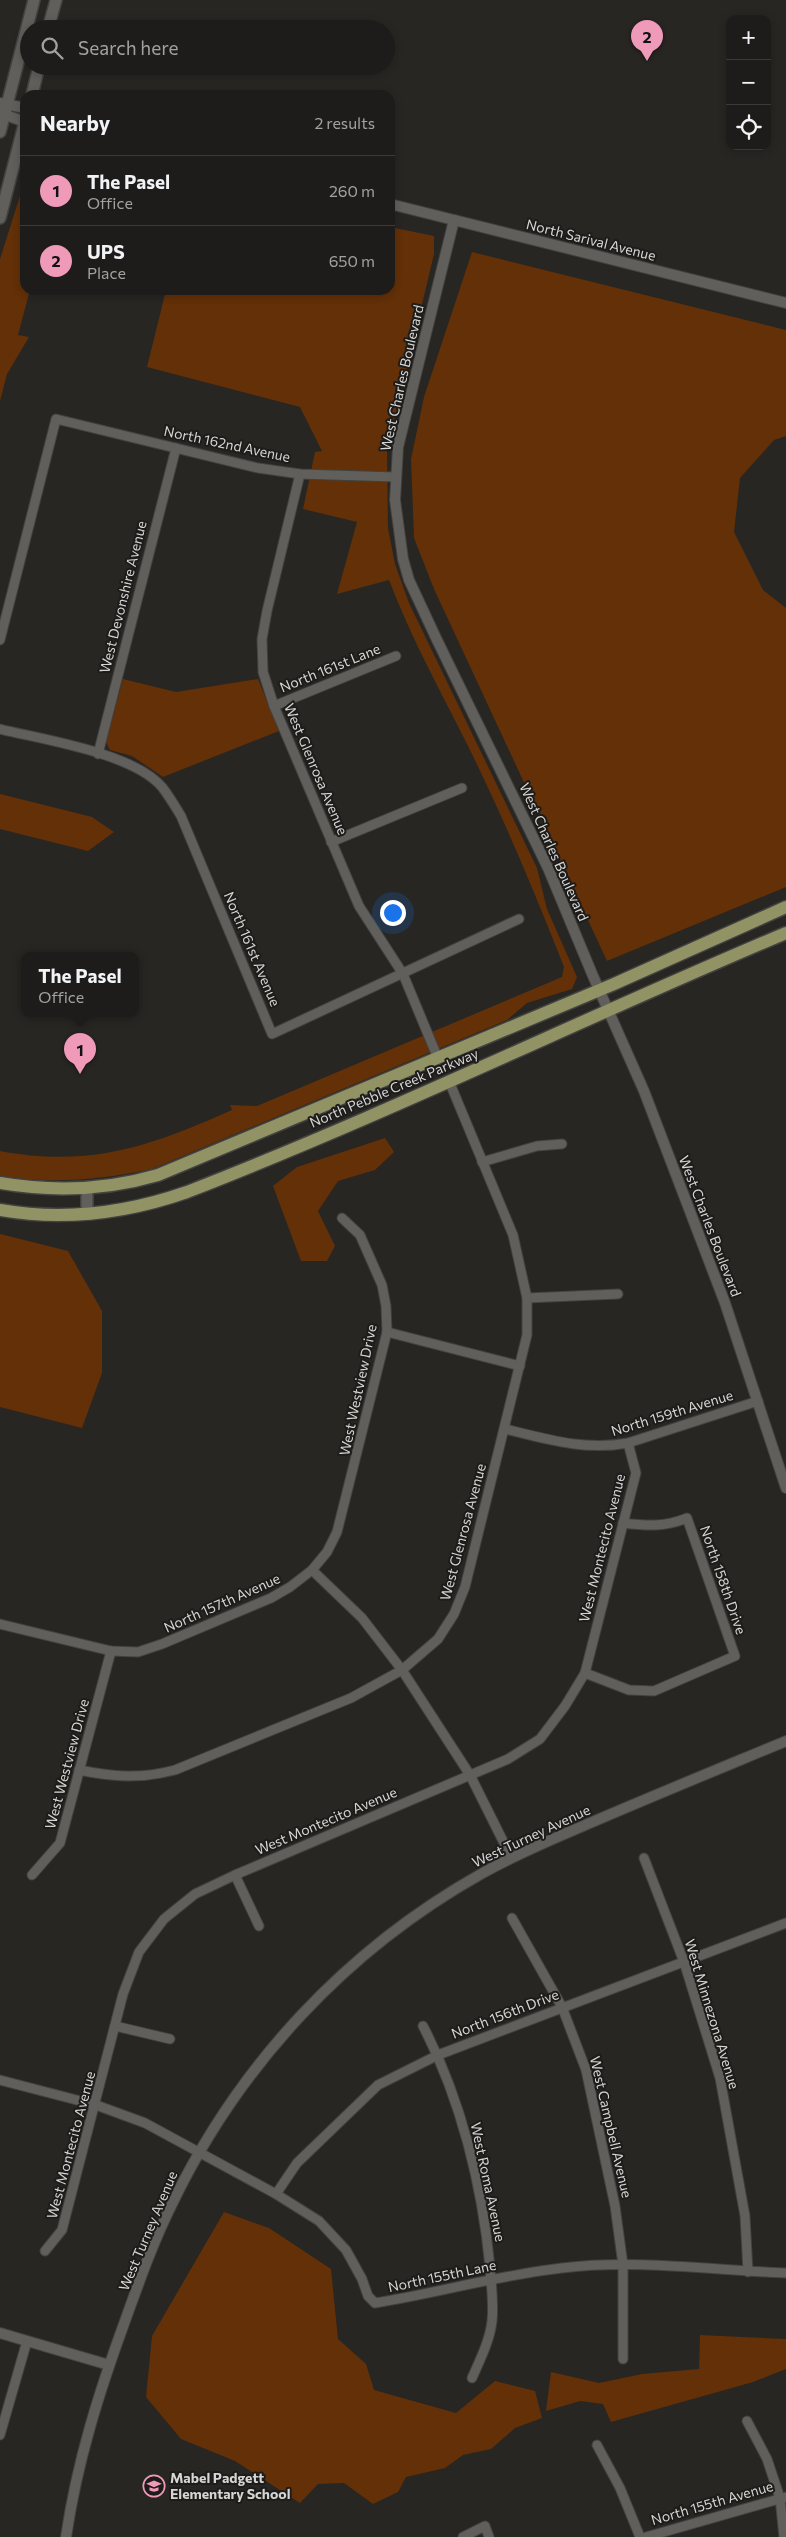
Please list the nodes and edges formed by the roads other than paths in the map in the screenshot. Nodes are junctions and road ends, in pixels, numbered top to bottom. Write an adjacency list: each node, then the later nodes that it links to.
1 (34, 0): 3 (main road)
2 (56, 0): 4 (main road)
3 (28, 20)
4 (50, 20)
5 (20, 48): 8 (main road)
6 (37, 75): 7 (main road)
7 (33, 90)
8 (4, 103): 9 (street); 10 (main road)
9 (20, 107)
10 (2, 114): 11 (street); 12 (main road)
11 (20, 119)
12 (0, 132)
13 (20, 140): 15 (main road)
14 (395, 205): 16 (street, North Sarival Avenue)
15 (0, 218)
16 (454, 220): 17 (street, North Sarival Avenue); 20 (street, West Charles Boulevard)
17 (786, 302)
18 (176, 448): 19 (street, North 162nd Avenue); 21 (street, North 162nd Avenue); 25 (street, West Devonshire Avenue)
19 (300, 474): 20 (street, North 162nd Avenue); 23 (street, West Glenrosa Avenue)
20 (395, 477): 32 (street, West Charles Boulevard)
21 (0, 640)
22 (396, 656): 23 (street, North 161st Lane)
23 (274, 706): 27 (street, West Glenrosa Avenue)
24 (0, 729): 25 (street, North 161st Avenue)
25 (98, 754): 31 (street, North 161st Avenue)
26 (462, 788): 27 (street)
27 (331, 842): 31 (street, West Glenrosa Avenue)
28 (786, 907): 32 (main road, North Pebble Creek Parkway)
29 (519, 919): 31 (street, North 161st Avenue)
30 (786, 933): 33 (main road, North Pebble Creek Parkway)
31 (403, 974): 34 (street, West Glenrosa Avenue)
32 (599, 990): 33 (street, West Charles Boulevard); 34 (main road, North Pebble Creek Parkway)
33 (609, 1009): 35 (main road, North Pebble Creek Parkway); 47 (street, West Charles Boulevard)
34 (437, 1056): 39 (main road, North Pebble Creek Parkway)
35 (448, 1082): 37 (street, West Glenrosa Avenue); 41 (main road, North Pebble Creek Parkway)
36 (562, 1144): 37 (street)
37 (482, 1162): 44 (street, West Glenrosa Avenue)
38 (0, 1183): 39 (main road, North Pebble Creek Parkway)
39 (86, 1188): 41 (main road)
40 (0, 1210): 41 (main road, North Pebble Creek Parkway)
41 (87, 1214)
42 (342, 1218): 45 (street, West Westview Drive)
43 (618, 1294): 44 (street)
44 (527, 1298): 46 (street, West Glenrosa Avenue)
45 (387, 1332): 46 (street); 52 (street, West Westview Drive)
46 (520, 1366): 48 (street, West Glenrosa Avenue)
47 (758, 1401): 49 (street, North 159th Avenue); 50 (street, West Charles Boulevard)
48 (505, 1429): 49 (street, North 159th Avenue); 55 (street, West Glenrosa Avenue)
49 (628, 1444): 51 (street, West Montecito Avenue)
50 (786, 1488)
51 (623, 1523): 56 (street, West Montecito Avenue); 56 (street, North 158th Drive)
52 (312, 1570): 54 (street, North 157th Avenue); 55 (street)
53 (0, 1624): 54 (street, North 157th Avenue)
54 (111, 1651): 58 (street, West Westview Drive)
55 (402, 1670): 58 (street, West Glenrosa Avenue); 59 (street)
56 (585, 1673): 59 (street, West Montecito Avenue)
57 (786, 1741): 60 (street, West Turney Avenue)
58 (79, 1770): 63 (street, West Westview Drive)
59 (470, 1775): 60 (street); 62 (street, West Montecito Avenue)
60 (511, 1857): 75 (street, West Turney Avenue)
61 (644, 1858): 67 (street, West Minnezona Avenue)
62 (235, 1874): 66 (street); 69 (street, West Montecito Avenue)
63 (32, 1875)
64 (512, 1918): 68 (street, West Campbell Avenue)
65 (786, 1923): 67 (street, North 156th Drive)
66 (260, 1926)
67 (684, 1962): 68 (street, North 156th Drive); 79 (street, West Minnezona Avenue)
68 (562, 2007): 72 (street, North 156th Drive); 78 (street, West Campbell Avenue)
69 (115, 2026): 71 (street); 74 (street, West Montecito Avenue)
70 (423, 2026): 72 (street, West Roma Avenue)
71 (170, 2039)
72 (438, 2054): 76 (street, North 156th Drive); 81 (street, West Roma Avenue)
73 (0, 2080): 74 (street, North 155th Lane)
74 (96, 2105): 75 (street, North 155th Lane); 77 (street, West Montecito Avenue)
75 (200, 2151): 76 (street, North 155th Lane); 85 (street, West Turney Avenue)
76 (276, 2194): 81 (street, North 155th Lane)
77 (45, 2250)
78 (623, 2264): 79 (street, North 155th Lane); 81 (street, North 155th Lane); 84 (street, West Campbell Avenue)
79 (748, 2272): 80 (street, North 155th Lane)
80 (786, 2273)
81 (491, 2279): 86 (street, West Roma Avenue)
82 (0, 2333): 83 (street)
83 (27, 2340): 85 (street); 88 (street)
84 (623, 2359)
85 (109, 2365): 91 (street, West Turney Avenue)
86 (472, 2378)
87 (747, 2421): 90 (street)
88 (0, 2435)
89 (597, 2445): 94 (street)
90 (783, 2497): 95 (street, North 155th Avenue); 96 (street)
91 (66, 2537)
92 (462, 2537): 93 (street)
93 (489, 2537)
94 (640, 2537)
95 (646, 2537)
96 (784, 2537)

